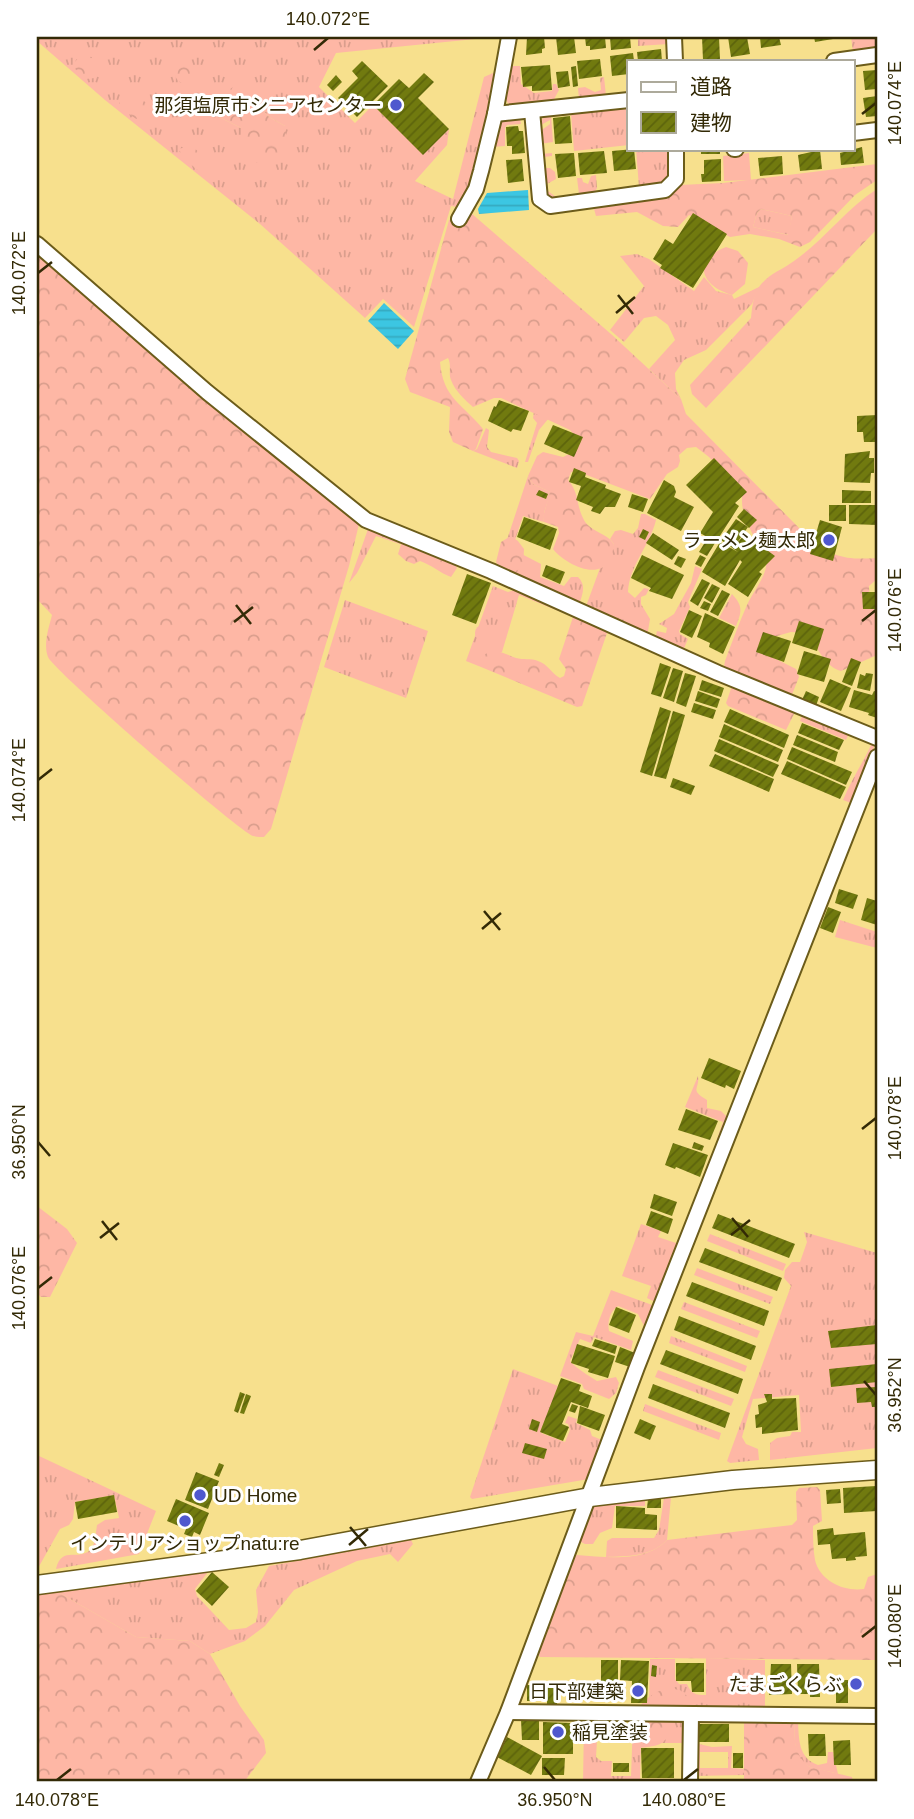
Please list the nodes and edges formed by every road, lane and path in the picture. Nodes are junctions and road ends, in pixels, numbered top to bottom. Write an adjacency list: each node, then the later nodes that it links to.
1 (509, 37): 8 (street)
2 (674, 37): 4 (street)
3 (877, 55): 5 (street)
4 (675, 60)
5 (841, 60)
6 (627, 100): 7 (street)
7 (531, 111): 8 (street); 11 (street)
8 (495, 114): 12 (street)
9 (877, 130): 10 (street)
10 (855, 133)
11 (676, 150)
12 (459, 219)
13 (37, 244): 14 (street)
14 (877, 738)
15 (877, 757): 17 (street)
16 (877, 1470): 17 (street)
17 (590, 1497): 18 (street); 19 (street)
18 (37, 1585)
19 (508, 1712): 20 (street); 22 (street)
20 (691, 1715): 21 (street); 23 (street)
21 (877, 1716)
22 (478, 1782)
23 (690, 1782)

